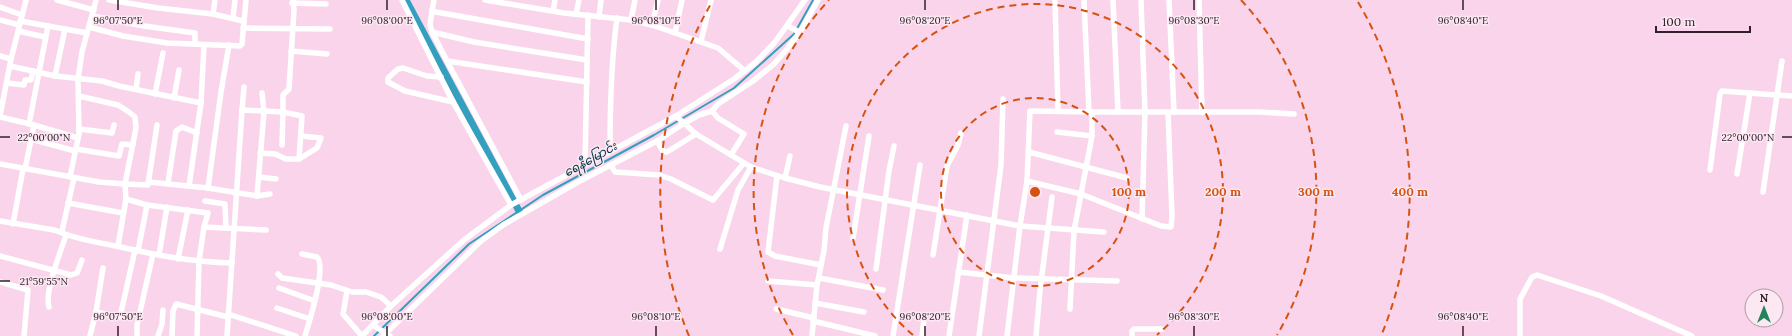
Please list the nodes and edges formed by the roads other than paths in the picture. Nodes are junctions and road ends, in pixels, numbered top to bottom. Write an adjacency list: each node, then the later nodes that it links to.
1 (26, 0): 43 (street)
2 (57, 0): 33 (street)
3 (96, 0): 33 (street)
4 (110, 0): 34 (street)
5 (215, 0): 34 (street)
6 (235, 0): 38 (street)
7 (246, 0): 42 (street)
8 (402, 0): 76 (street)
9 (434, 0): 31 (street)
10 (485, 0): 29 (street)
11 (532, 0): 29 (street)
12 (555, 0): 32 (street)
13 (579, 0): 35 (street)
14 (602, 0): 37 (street)
15 (635, 0): 41 (street)
16 (658, 0): 44 (street)
17 (682, 0): 54 (street)
18 (711, 0): 57 (street)
19 (805, 0): 46 (street)
20 (818, 0): 93 (street)
21 (1055, 0): 94 (street)
22 (1084, 0): 97 (street)
23 (1113, 0): 98 (street)
24 (1141, 0): 99 (street)
25 (1170, 0): 100 (street)
26 (1199, 0): 101 (street)
27 (292, 2): 28 (street); 49 (street)
28 (326, 4)
29 (530, 7): 32 (street)
30 (0, 8): 43 (street)
31 (432, 11): 52 (street); 56 (street)
32 (553, 11): 35 (street)
33 (93, 13): 51 (street); 58 (street)
34 (213, 14): 38 (street)
35 (576, 14): 36 (street)
36 (588, 15): 37 (street); 56 (street)
37 (599, 16): 39 (street)
38 (233, 18): 42 (street)
39 (617, 18): 41 (street); 125 (street)
40 (0, 20): 43 (street)
41 (631, 20): 44 (street)
42 (243, 21): 47 (street)
43 (20, 23): 45 (street); 55 (street); 65 (street)
44 (652, 25): 54 (street)
45 (48, 26): 48 (street); 55 (street)
46 (788, 26): 53 (street); 72 (street)
47 (243, 28): 49 (street); 60 (street)
48 (65, 29): 51 (street); 75 (street)
49 (292, 29): 50 (street); 61 (street)
50 (330, 29)
51 (88, 30): 58 (street); 77 (street)
52 (432, 32): 66 (street); 67 (street)
53 (799, 32)
54 (675, 33): 57 (street)
55 (45, 37): 73 (street)
56 (588, 39): 66 (street)
57 (701, 41): 72 (street)
58 (194, 44): 59 (street)
59 (204, 45): 60 (street); 91 (street)
60 (228, 45): 152 (street)
61 (291, 51): 63 (street); 96 (street)
62 (163, 54): 84 (street)
63 (327, 54)
64 (0, 56): 65 (street)
65 (11, 59): 69 (street)
66 (588, 60): 78 (street)
67 (447, 61): 78 (street); 163 (street)
68 (1782, 62): 85 (street)
69 (10, 66): 71 (street); 79 (street)
70 (179, 70): 88 (street)
71 (33, 71): 73 (street); 79 (street)
72 (745, 71): 104 (street)
73 (40, 73): 75 (street); 106 (street)
74 (138, 74): 81 (street)
75 (55, 76): 77 (street)
76 (441, 77): 90 (street); 90 (street)
77 (78, 79): 81 (street); 86 (street)
78 (587, 82): 133 (street)
79 (7, 83): 103 (street)
80 (244, 88): 92 (street)
81 (136, 89): 84 (street)
82 (262, 93): 95 (street)
83 (1750, 93): 85 (street); 139 (street); 140 (street)
84 (155, 94): 88 (street)
85 (1777, 95): 87 (street); 154 (street)
86 (79, 96): 110 (street); 121 (street)
87 (1792, 96)
88 (174, 98): 91 (street)
89 (1003, 99): 175 (street)
90 (453, 102): 167 (street)
91 (201, 103): 112 (street)
92 (242, 110): 95 (street); 155 (street)
93 (712, 111): 105 (street); 128 (street)
94 (1058, 111): 97 (street); 126 (street)
95 (264, 112): 96 (street); 127 (street)
96 (283, 112): 115 (street); 122 (street)
97 (1090, 112): 98 (street); 117 (street)
98 (1118, 112): 99 (street)
99 (1145, 112): 100 (street); 174 (street)
100 (1171, 112): 101 (street); 174 (street)
101 (1202, 112): 102 (street)
102 (1294, 114)
103 (0, 116): 106 (street)
104 (676, 117): 105 (street); 125 (street)
105 (682, 123): 114 (street); 120 (street)
106 (32, 124): 118 (street); 119 (street)
107 (114, 124): 110 (street)
108 (158, 126): 148 (street)
109 (846, 126): 153 (street)
110 (79, 129): 118 (street)
111 (1057, 132): 117 (street)
112 (197, 133): 149 (street); 151 (street)
113 (961, 133): 171 (street)
114 (696, 134): 120 (street); 128 (street)
115 (301, 136): 130 (street); 130 (street)
116 (869, 136): 157 (street)
117 (1092, 136): 136 (street)
118 (78, 138): 124 (street)
119 (31, 140): 124 (street); 137 (street)
120 (657, 141): 135 (street)
121 (133, 145): 124 (street); 150 (street)
122 (282, 145)
123 (894, 146): 162 (street)
124 (75, 150): 142 (street)
125 (610, 150): 133 (street)
126 (1029, 152): 136 (street); 147 (street)
127 (260, 153): 130 (street); 143 (street)
128 (730, 155): 131 (street)
129 (790, 156): 144 (street)
130 (299, 159)
131 (744, 163): 135 (street); 138 (street)
132 (0, 164): 137 (street)
133 (585, 164): 163 (street)
134 (920, 165): 168 (street)
135 (611, 166): 235 (street)
136 (1087, 166): 145 (street); 159 (street)
137 (24, 169): 142 (street); 177 (street)
138 (756, 169): 141 (street); 189 (street)
139 (1710, 170)
140 (1737, 174)
141 (777, 176): 144 (street); 199 (street)
142 (72, 177): 150 (street); 165 (street)
143 (259, 177): 146 (street); 158 (street)
144 (785, 178): 153 (street)
145 (1127, 178)
146 (276, 179)
147 (1027, 181): 159 (street); 178 (street)
148 (148, 182): 149 (street); 150 (street)
149 (168, 183): 151 (street)
150 (125, 184): 161 (street)
151 (189, 186): 152 (street)
152 (208, 188): 155 (street)
153 (832, 189): 157 (street); 199 (street)
154 (1763, 192)
155 (237, 194): 158 (street); 181 (street)
156 (270, 194): 158 (street)
157 (859, 194): 162 (street); 187 (street)
158 (257, 196)
159 (1081, 196): 174 (street); 184 (street)
160 (1052, 197): 182 (street)
161 (126, 199): 166 (street); 172 (street)
162 (886, 199): 168 (street); 201 (street)
163 (521, 200): 167 (street)
164 (206, 201): 180 (street)
165 (68, 204): 172 (street); 186 (street)
166 (147, 205): 169 (street); 190 (street)
167 (511, 205): 220 (street)
168 (914, 205): 171 (street); 248 (street)
169 (167, 207): 170 (street); 192 (street)
170 (188, 210): 179 (street); 195 (street)
171 (940, 210): 173 (street); 193 (street)
172 (123, 213): 188 (street)
173 (967, 215): 175 (street); 203 (street)
174 (1142, 219)
175 (993, 220): 178 (street); 205 (street)
176 (0, 221): 177 (street)
177 (13, 224): 186 (street)
178 (1020, 226): 182 (street); 207 (street)
179 (204, 227): 180 (street); 197 (street)
180 (226, 228): 181 (street)
181 (234, 228): 183 (street); 198 (street)
182 (1048, 228): 184 (street); 208 (street)
183 (266, 230)
184 (1074, 231): 185 (street); 209 (street)
185 (1104, 232)
186 (64, 233): 188 (street); 202 (street)
187 (853, 238)
188 (118, 246): 190 (street)
189 (720, 249)
190 (136, 251): 192 (street); 227 (street)
191 (302, 254): 213 (street)
192 (156, 255): 195 (street); 238 (street)
193 (933, 255)
194 (0, 256): 202 (street)
195 (178, 259): 197 (street)
196 (82, 260): 202 (street)
197 (199, 262): 198 (street); 223 (street)
198 (232, 263): 229 (street)
199 (821, 264): 206 (street)
200 (103, 268): 227 (street)
201 (876, 269)
202 (55, 270): 221 (street)
203 (958, 272): 205 (street); 250 (street)
204 (278, 274): 213 (street)
205 (986, 275): 207 (street); 251 (street)
206 (819, 278): 214 (street); 216 (street)
207 (1014, 278): 208 (street); 252 (street)
208 (1041, 279): 209 (street); 253 (street)
209 (1071, 280): 211 (street); 225 (street)
210 (768, 281): 214 (street)
211 (1117, 281)
212 (0, 282): 236 (street)
213 (318, 283): 217 (street); 218 (street)
214 (817, 285): 219 (street)
215 (279, 288): 218 (street)
216 (883, 290)
217 (347, 291): 220 (street); 245 (street)
218 (315, 301): 230 (street)
219 (815, 303): 228 (street); 231 (street)
220 (391, 306): 233 (street)
221 (49, 307)
222 (277, 308): 230 (street)
223 (198, 309): 229 (street); 240 (street); 241 (street)
224 (776, 309): 231 (street)
225 (1070, 309)
226 (163, 310): 239 (street)
227 (96, 312): 237 (street)
228 (864, 312)
229 (228, 316): 242 (street); 243 (street)
230 (310, 319): 244 (street)
231 (813, 319): 246 (street); 247 (street)
232 (924, 319): 249 (street)
233 (374, 325): 235 (street); 245 (street)
234 (1162, 329): 254 (street)
235 (385, 334)
236 (24, 336)
237 (90, 336)
238 (137, 336)
239 (158, 336)
240 (172, 336)
241 (197, 336)
242 (227, 336)
243 (296, 336)
244 (305, 336)
245 (362, 336)
246 (812, 336)
247 (875, 336)
248 (893, 336)
249 (922, 336)
250 (949, 336)
251 (979, 336)
252 (1007, 336)
253 (1036, 336)
254 (1132, 336)
255 (1520, 336): 256 (street)
256 (1692, 336)

